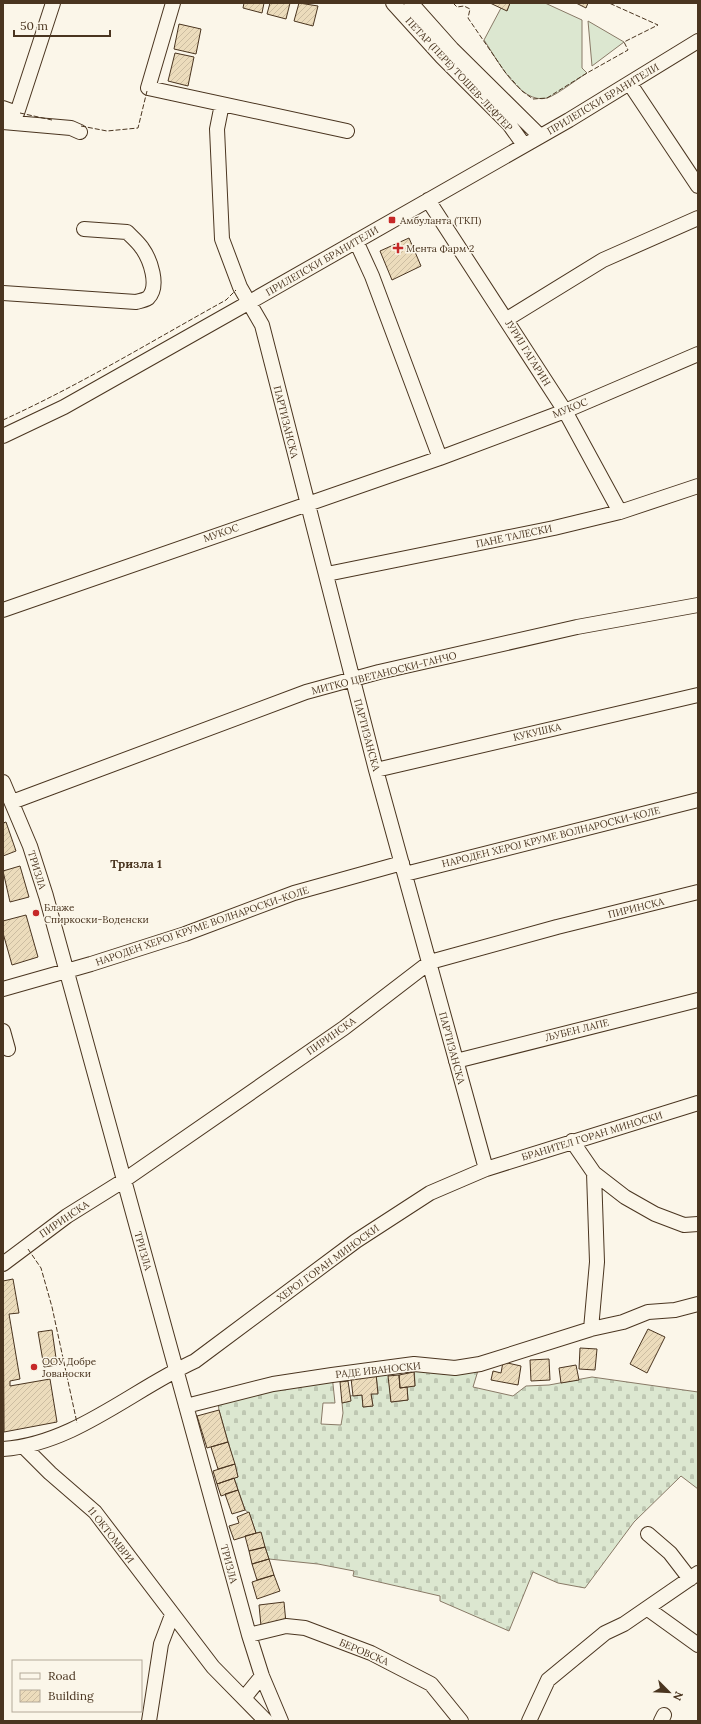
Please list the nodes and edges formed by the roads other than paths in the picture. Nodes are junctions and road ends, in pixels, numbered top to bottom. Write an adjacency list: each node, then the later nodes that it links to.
1 (53, 3): 8 (street)
2 (173, 3): 7 (street)
3 (393, 3): 13 (street, ПЕТАР (ПЕРЕ) ТОШЕВ-ЛЕФТЕР)
4 (410, 3): 12 (street, ПЕТАР (ПЕРЕ) ТОШЕВ-ЛЕФТЕР)
5 (698, 41): 6 (street, ПРИЛЕПСКИ БРАНИТЕЛИ)
6 (630, 84): 12 (street, ПРИЛЕПСКИ БРАНИТЕЛИ); 14 (street)
7 (222, 104): 10 (street); 20 (street, ПАРТИЗАНСКА)
8 (3, 108)
9 (3, 122): 11 (street)
10 (347, 131)
11 (80, 132)
12 (540, 136): 13 (street, ПРИЛЕПСКИ БРАНИТЕЛИ)
13 (524, 146): 15 (street, ПРИЛЕПСКИ БРАНИТЕЛИ)
14 (698, 186)
15 (428, 200): 18 (street, ПРИЛЕПСКИ БРАНИТЕЛИ); 21 (street, ЈУРИЈ ГАГАРИН)
16 (698, 218): 21 (street)
17 (84, 229): 19 (street)
18 (356, 241): 20 (street, ПРИЛЕПСКИ БРАНИТЕЛИ); 25 (street)
19 (3, 293)
20 (248, 303): 24 (street, ПРИЛЕПСКИ БРАНИТЕЛИ); 27 (street, ПАРТИЗАНСКА)
21 (506, 319): 23 (street, ЈУРИЈ ГАГАРИН)
22 (698, 354): 23 (street, МУКОС)
23 (565, 411): 25 (street, МУКОС); 28 (street, ЈУРИЈ ГАГАРИН)
24 (3, 436)
25 (440, 458): 27 (street, МУКОС)
26 (698, 486): 28 (street, ПАНЕ ТАЛЕСКИ)
27 (307, 503): 29 (street, ПАРТИЗАНСКА); 31 (street, МУКОС)
28 (620, 512): 29 (street, ПАНЕ ТАЛЕСКИ)
29 (327, 574): 32 (street, ПАРТИЗАНСКА)
30 (698, 605): 32 (street, МИТКО ЦВЕТАНОСКИ-ГАНЧО)
31 (3, 610)
32 (352, 679): 34 (street, ПАРТИЗАНСКА); 37 (street, МИТКО ЦВЕТАНОСКИ-ГАНЧО)
33 (698, 695): 34 (street, КУКУШКА)
34 (376, 770): 38 (street, ПАРТИЗАНСКА)
35 (3, 782): 37 (street, ТРИЗЛА)
36 (698, 800): 38 (street, НАРОДЕН ХЕРОЈ КРУМЕ ВОЛНАРОСКИ-КОЛЕ)
37 (12, 802): 41 (street, ТРИЗЛА)
38 (403, 869): 40 (street, ПАРТИЗАНСКА); 41 (street, НАРОДЕН ХЕРОЈ КРУМЕ ВОЛНАРОСКИ-КОЛЕ)
39 (698, 892): 40 (street, ПИРИНСКА)
40 (430, 962): 46 (street, ПАРТИЗАНСКА); 51 (street, ПИРИНСКА)
41 (67, 972): 42 (street, НАРОДЕН ХЕРОЈ КРУМЕ ВОЛНАРОСКИ-КОЛЕ); 51 (street, ТРИЗЛА)
42 (3, 989)
43 (698, 1000): 46 (street, ЉУБЕН ЛАПЕ)
44 (3, 1031): 45 (street)
45 (8, 1050)
46 (456, 1061): 49 (street, ПАРТИЗАНСКА)
47 (698, 1103): 48 (street, БРАНИТЕЛ ГОРАН МИНОСКИ)
48 (572, 1141): 49 (street, БРАНИТЕЛ ГОРАН МИНОСКИ); 50 (street)
49 (486, 1169): 56 (street, ХЕРОЈ ГОРАН МИНОСКИ)
50 (594, 1173): 52 (street); 55 (street)
51 (123, 1181): 53 (street, ПИРИНСКА); 56 (street, ТРИЗЛА)
52 (698, 1224)
53 (3, 1264)
54 (698, 1304): 55 (street, РАДЕ ИВАНОСКИ)
55 (591, 1329): 57 (street, РАДЕ ИВАНОСКИ)
56 (176, 1370): 57 (street, ТРИЗЛА); 58 (street)
57 (186, 1406): 64 (street, ТРИЗЛА)
58 (24, 1447): 59 (street); 63 (street, 11 ОКТОМВРИ)
59 (3, 1449)
60 (648, 1534): 61 (street)
61 (694, 1576): 62 (street)
62 (648, 1608): 65 (street); 72 (street)
63 (172, 1615): 67 (street, 11 ОКТОМВРИ); 68 (street)
64 (248, 1635): 66 (street, ТРИЗЛА); 71 (street, БЕРОВСКА)
65 (698, 1645)
66 (262, 1676): 67 (street); 70 (street, ТРИЗЛА)
67 (244, 1698): 69 (street, 11 ОКТОМВРИ)
68 (149, 1721)
69 (266, 1721)
70 (281, 1721)
71 (461, 1721)
72 (529, 1721)

